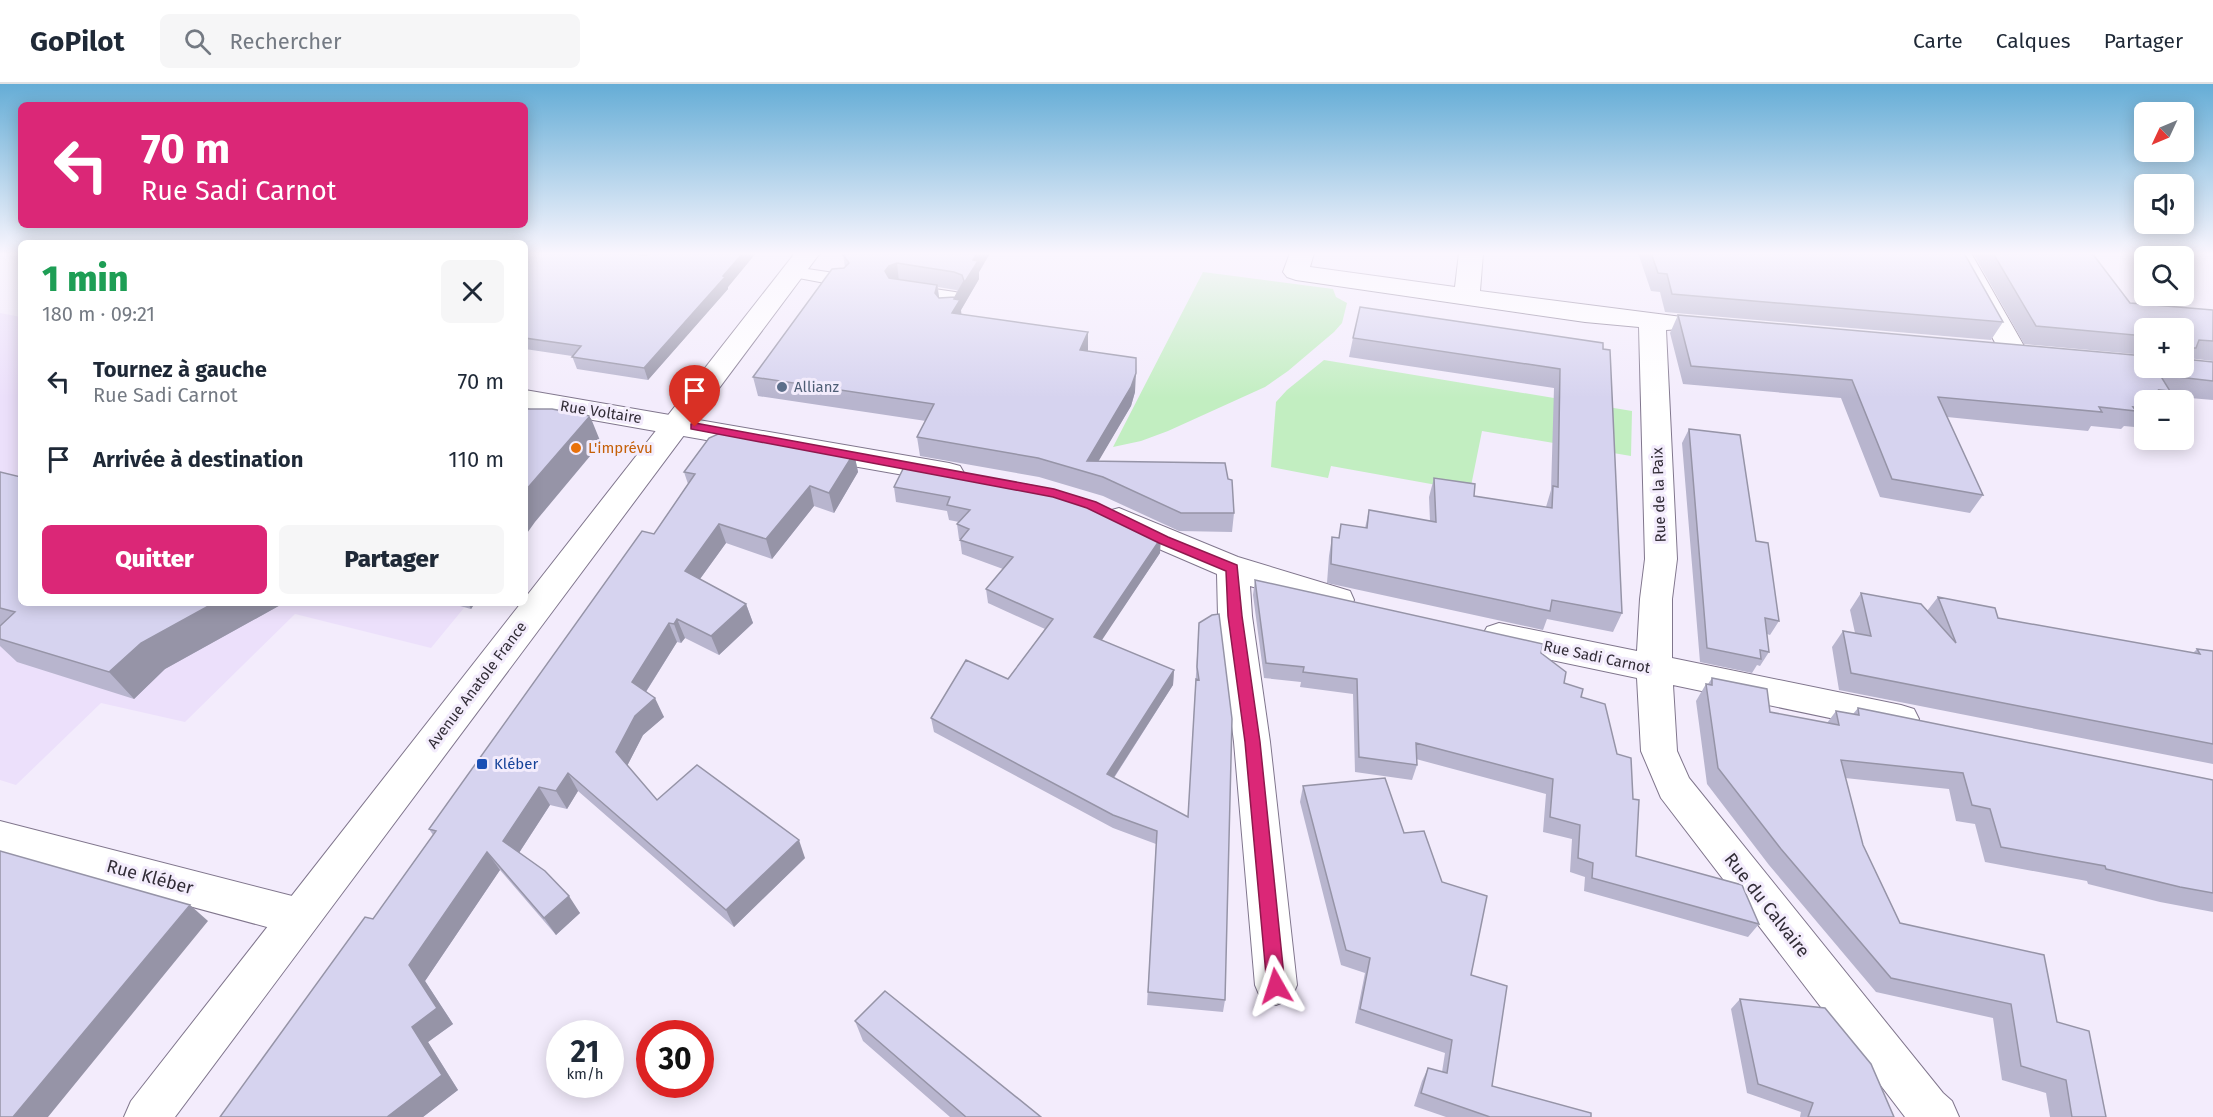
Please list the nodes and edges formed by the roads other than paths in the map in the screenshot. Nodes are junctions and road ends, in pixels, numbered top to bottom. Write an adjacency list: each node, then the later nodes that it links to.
1 (772, 301): 10 (street, Avenue Anatole France)
2 (953, 301): 5 (lane)
3 (1499, 301): 6 (street)
4 (1985, 301): 8 (street)
5 (948, 310)
6 (1652, 321): 7 (street); 16 (street, Rue de la Paix)
7 (1693, 325)
8 (2014, 353)
9 (528, 399): 10 (street, Rue Voltaire)
10 (678, 424): 11 (street); 19 (street, Avenue Anatole France)
11 (981, 479)
12 (1091, 505): 13 (street)
13 (1233, 568): 14 (street); 20 (street)
14 (1367, 608)
15 (1470, 630): 16 (street, Rue Sadi Carnot)
16 (1654, 669): 17 (street, Rue Sadi Carnot); 21 (street, Rue du Calvaire)
17 (1934, 725)
18 (0, 838): 19 (street, Rue Kléber)
19 (300, 917): 22 (street, Avenue Anatole France)
20 (1276, 986)
21 (1931, 1115)
22 (147, 1117)

